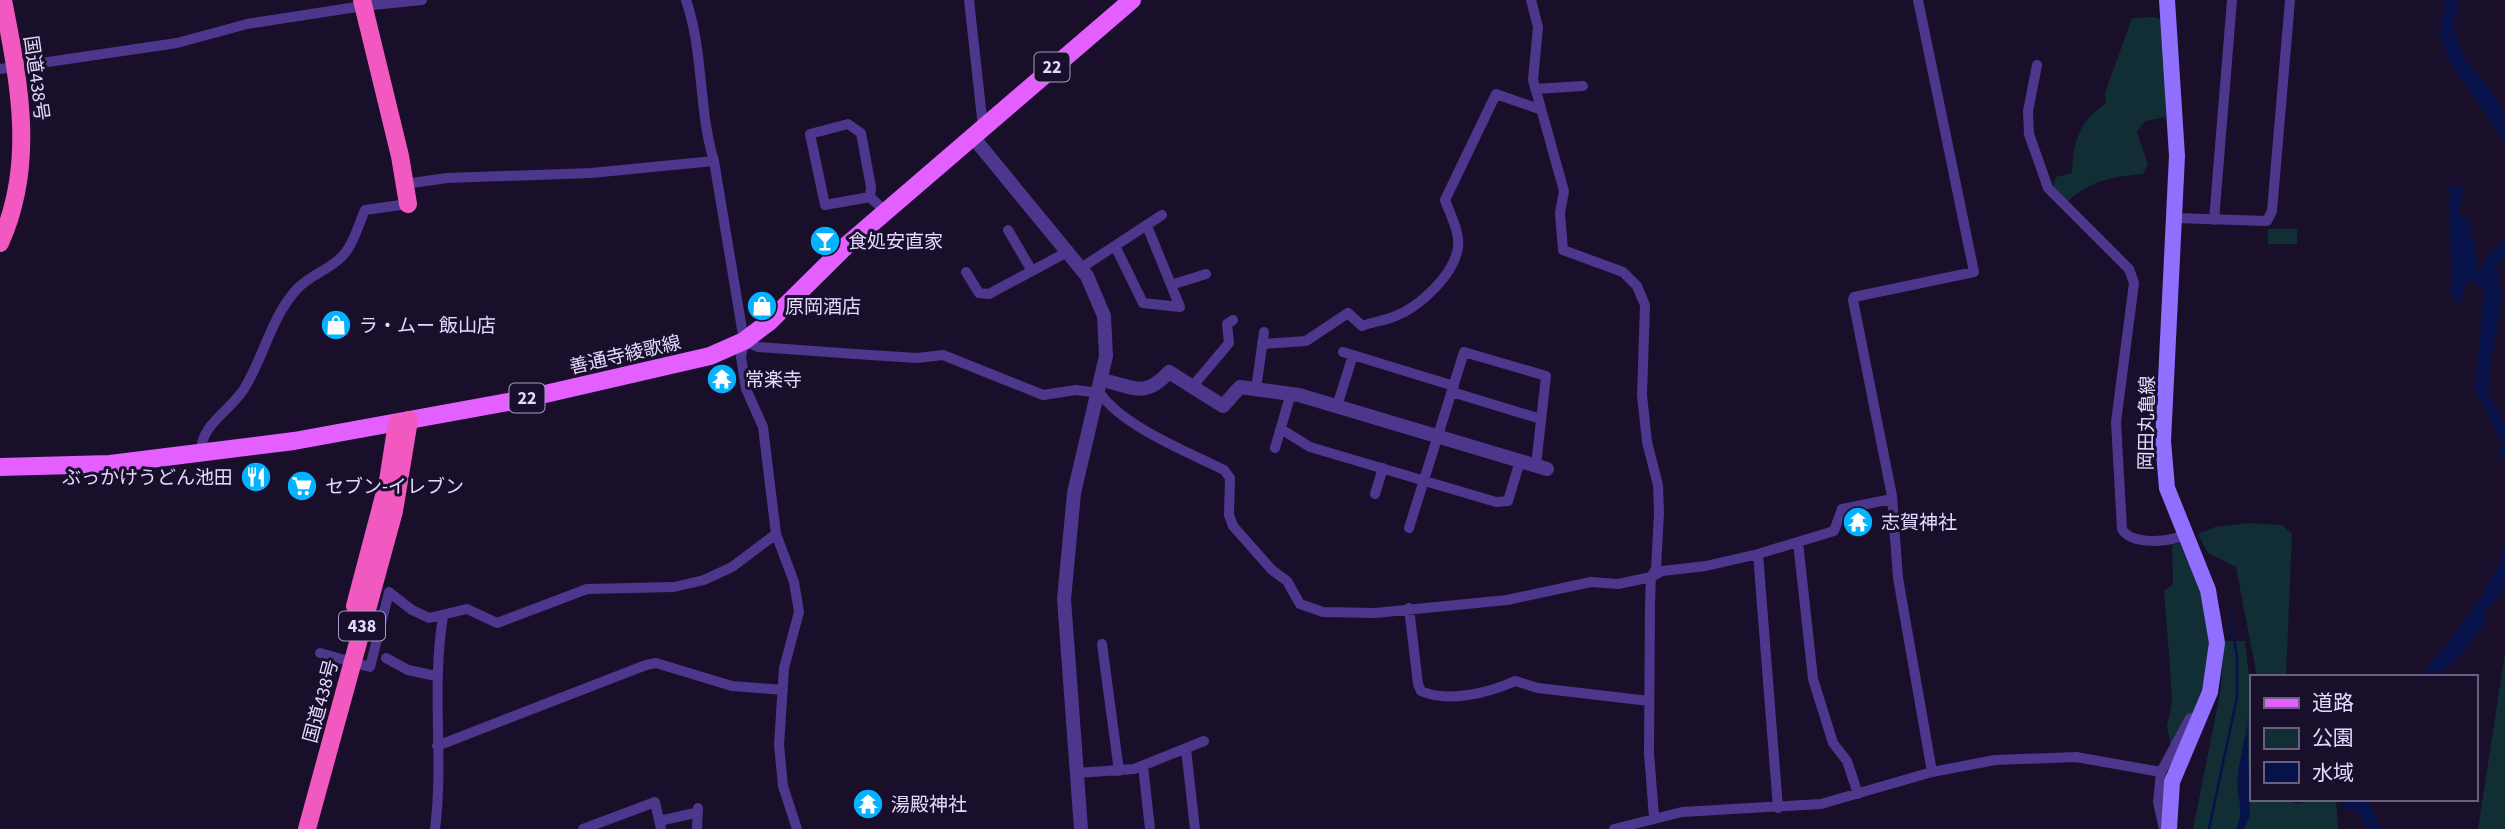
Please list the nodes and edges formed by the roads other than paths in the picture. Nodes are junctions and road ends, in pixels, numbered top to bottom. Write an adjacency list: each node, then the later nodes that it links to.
1 (4, 0): 13 (highway, 国道438号)
2 (422, 0): 11 (street)
3 (686, 0): 18 (street)
4 (969, 0): 17 (street)
5 (1132, 0): 17 (main road, 善通寺綾歌線 / 22)
6 (1531, 0): 15 (street)
7 (1918, 0): 56 (street)
8 (2166, 0): 24 (main road, 岡田丸亀線)
9 (2232, 0): 25 (street)
10 (2290, 0): 25 (street)
11 (362, 3): 13 (street); 19 (highway)
12 (2037, 65): 59 (street)
13 (8, 68): 28 (highway, 国道438号)
14 (1583, 86): 15 (street)
15 (1535, 89): 16 (street)
16 (1539, 109): 40 (street); 62 (street)
17 (978, 132): 22 (main road, 善通寺綾歌線 / 22); 30 (street)
18 (714, 161): 19 (street); 37 (street)
19 (405, 184): 21 (highway)
20 (870, 197): 20 (street); 22 (street)
21 (408, 204): 49 (street)
22 (886, 212): 37 (main road, 善通寺綾歌線 / 22)
23 (1162, 215): 26 (street)
24 (2175, 218): 25 (street); 59 (main road, 岡田丸亀線)
25 (2214, 220)
26 (1147, 226): 29 (street); 35 (street)
27 (1007, 230): 32 (street)
28 (0, 243)
29 (1115, 246): 31 (street); 35 (street)
30 (1069, 251): 31 (street); 32 (street)
31 (1082, 268): 38 (street)
32 (1032, 271): 33 (street)
33 (966, 272)
34 (1206, 274): 35 (street)
35 (1171, 285)
36 (1233, 320): 39 (street)
37 (744, 341): 38 (street); 45 (main road, 善通寺綾歌線 / 22); 58 (street)
38 (1101, 386): 39 (street); 63 (street); 80 (street)
39 (1192, 387): 40 (street)
40 (1256, 389): 42 (street)
41 (1453, 389): 43 (street); 44 (street); 44 (street); 47 (street)
42 (1291, 393): 43 (street); 46 (street)
43 (1337, 406): 47 (street)
44 (1541, 419): 52 (street)
45 (403, 422): 49 (main road, 善通寺綾歌線 / 22); 68 (highway, 国道438号 / 438)
46 (1281, 429): 48 (street); 53 (street)
47 (1438, 436): 50 (street); 54 (street)
48 (1275, 447)
49 (201, 453): 51 (main road, 善通寺綾歌線 / 22)
50 (1520, 461): 52 (street); 54 (street)
51 (0, 467)
52 (1542, 467)
53 (1383, 468): 54 (street); 55 (street)
54 (1424, 481): 57 (street)
55 (1375, 494)
56 (1892, 499): 60 (street); 78 (street)
57 (1409, 527)
58 (776, 534): 64 (street); 70 (street)
59 (2186, 534): 72 (main road, 岡田丸亀線)
60 (1798, 542): 61 (street); 81 (street)
61 (1758, 554): 62 (street); 82 (street)
62 (1651, 577): 63 (street); 71 (street)
63 (1409, 608): 71 (street)
64 (443, 617): 68 (street); 69 (street)
65 (1102, 644): 77 (street)
66 (320, 653): 68 (street)
67 (386, 658): 69 (street)
68 (347, 661): 86 (highway, 国道438号 / 438); 87 (highway, 国道438号 / 438)
69 (436, 676): 74 (street)
70 (783, 690): 74 (street); 91 (street)
71 (1649, 701): 83 (street)
72 (2201, 719): 79 (street); 95 (main road, 岡田丸亀線)
73 (1204, 741): 75 (street)
74 (437, 746): 88 (street)
75 (1186, 749): 76 (street); 94 (street)
76 (1143, 766): 77 (street); 93 (street)
77 (1119, 771): 80 (street)
78 (1932, 772): 79 (street); 81 (street)
79 (2161, 772): 95 (street)
80 (1077, 773): 92 (street)
81 (1858, 794): 82 (street)
82 (1778, 808): 83 (street)
83 (1654, 817): 85 (street)
84 (660, 825): 89 (street); 90 (street)
85 (1619, 828)
86 (295, 829)
87 (307, 829)
88 (435, 829)
89 (583, 829)
90 (697, 829)
91 (797, 829)
92 (1081, 829)
93 (1150, 829)
94 (1195, 829)
95 (2166, 829)

